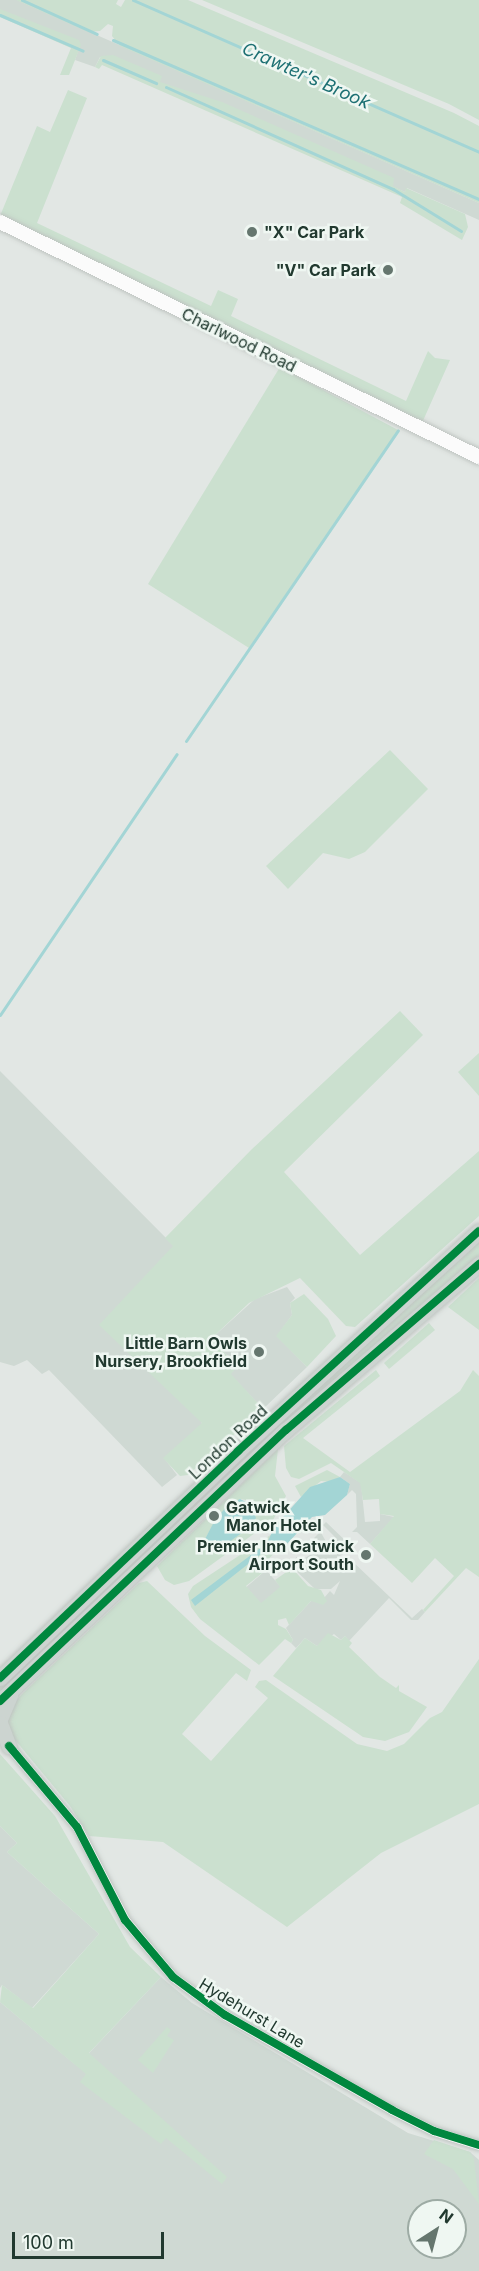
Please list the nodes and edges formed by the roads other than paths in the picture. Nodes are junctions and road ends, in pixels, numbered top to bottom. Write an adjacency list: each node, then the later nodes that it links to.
1 (0, 222): 2 (street, Charlwood Road)
2 (479, 457)
3 (479, 1231): 6 (main road, London Road)
4 (479, 1264): 5 (main road, London Road)
5 (31, 1670): 7 (main road, London Road); 8 (main road)
6 (0, 1678)
7 (0, 1701)
8 (0, 1721): 9 (main road)
9 (4, 1743): 10 (street, Hydehurst Lane)
10 (479, 2145)

